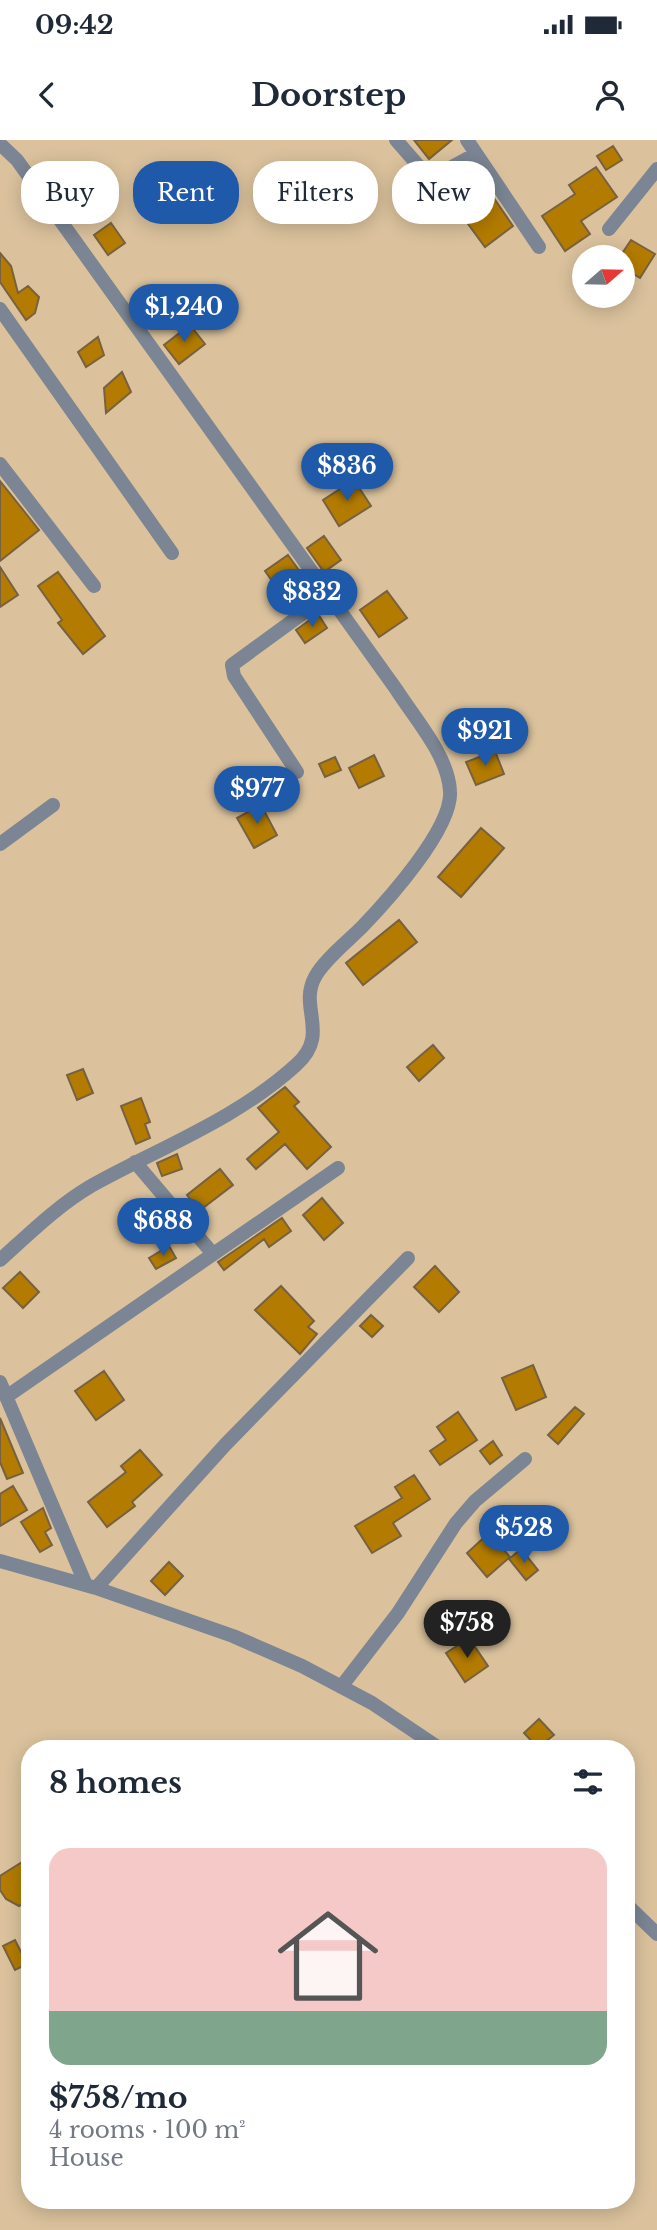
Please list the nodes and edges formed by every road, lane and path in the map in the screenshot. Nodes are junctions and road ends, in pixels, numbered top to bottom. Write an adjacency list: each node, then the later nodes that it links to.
1 (396, 140): 4 (street)
2 (467, 140): 4 (street)
3 (0, 145): 12 (street)
4 (476, 154): 7 (street)
5 (657, 169): 6 (street)
6 (609, 229)
7 (539, 247)
8 (0, 309): 10 (street)
9 (0, 464): 11 (street)
10 (172, 553)
11 (94, 586)
12 (328, 595): 13 (street); 16 (street)
13 (297, 772)
14 (53, 805): 15 (street)
15 (0, 844)
16 (135, 1162): 18 (street); 20 (street)
17 (338, 1168): 18 (street)
18 (214, 1254): 22 (street)
19 (408, 1258): 25 (street)
20 (0, 1260)
21 (0, 1382): 22 (street)
22 (6, 1397): 25 (street)
23 (525, 1459): 26 (street)
24 (0, 1561): 25 (street)
25 (91, 1587): 26 (street)
26 (341, 1687): 27 (street)
27 (426, 1740)
28 (635, 1913): 29 (street)
29 (657, 1934)

